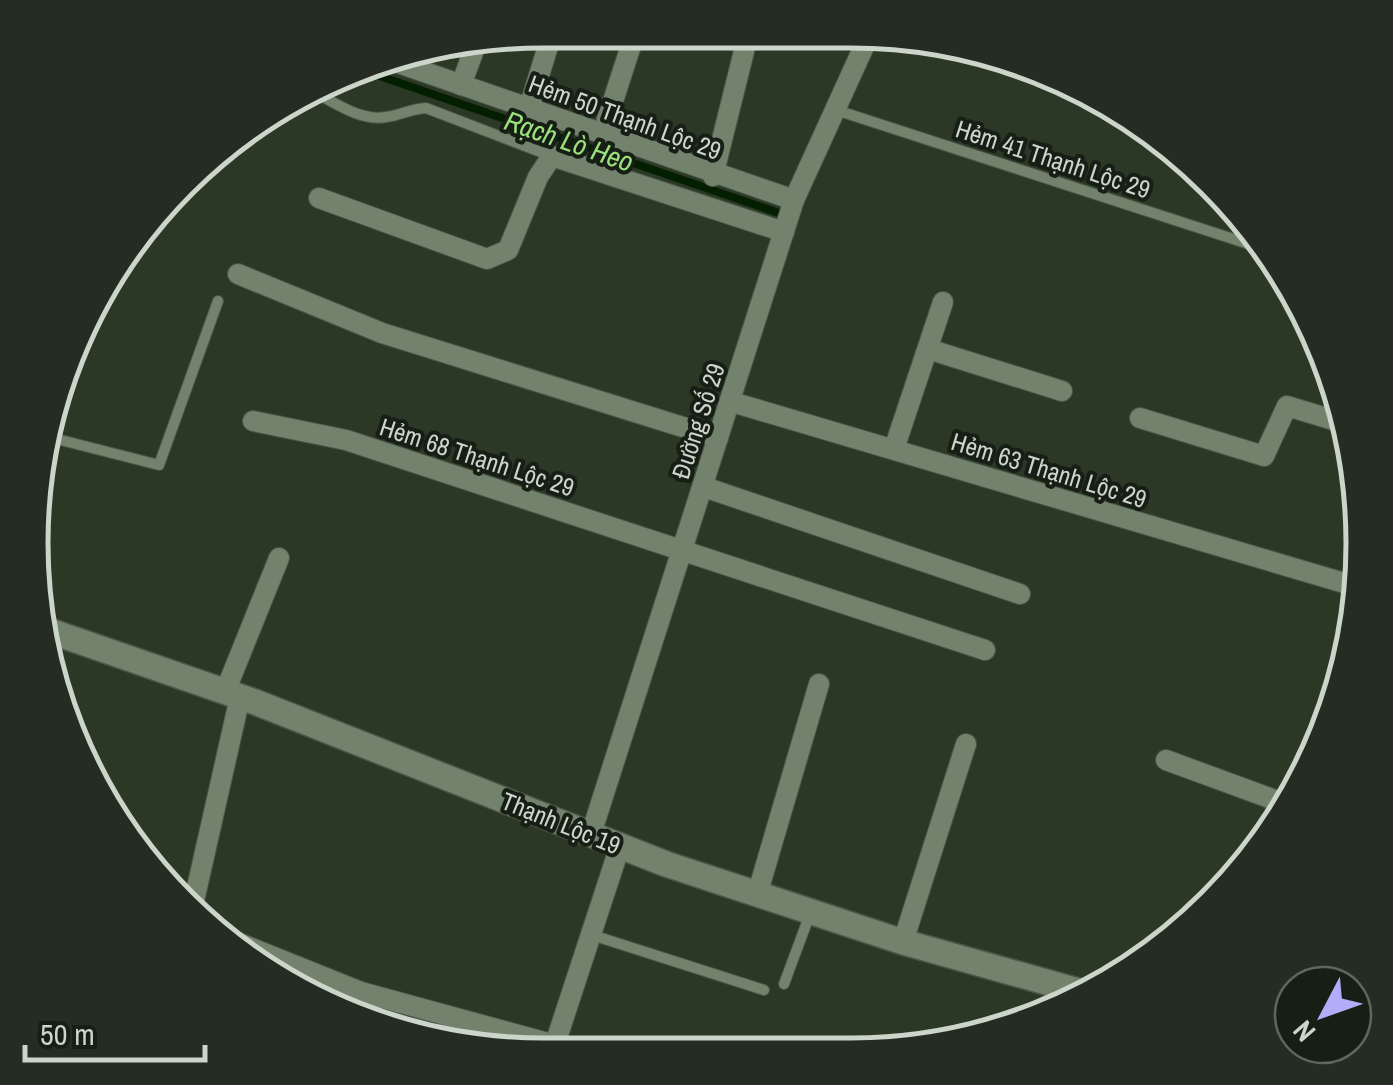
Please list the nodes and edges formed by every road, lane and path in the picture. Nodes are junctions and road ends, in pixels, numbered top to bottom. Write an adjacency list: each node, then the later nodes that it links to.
1 (547, 48): 9 (street)
2 (630, 48): 11 (street)
3 (745, 48): 13 (street)
4 (862, 48): 10 (street, Đường Số 29)
5 (473, 53): 7 (street)
6 (412, 65): 7 (street, Hẻm 50 Thạnh Lộc 29)
7 (462, 85): 9 (street, Hẻm 50 Thạnh Lộc 29)
8 (325, 98): 12 (lane)
9 (528, 108): 11 (street, Hẻm 50 Thạnh Lộc 29)
10 (832, 109): 15 (street, Đường Số 29); 17 (lane, Hẻm 41 Thạnh Lộc 29)
11 (602, 132): 13 (street, Hẻm 50 Thạnh Lộc 29)
12 (552, 156): 14 (street); 16 (street)
13 (713, 176): 15 (street, Hẻm 50 Thạnh Lộc 29)
14 (319, 198)
15 (794, 200): 16 (street, Đường Số 29)
16 (784, 232): 23 (street, Đường Số 29)
17 (1244, 243)
18 (238, 274): 27 (street)
19 (218, 301): 28 (lane)
20 (944, 302): 21 (street)
21 (928, 349): 22 (street); 29 (street)
22 (1062, 391)
23 (732, 402): 27 (street, Đường Số 29); 29 (street, Hẻm 63 Thạnh Lộc 29)
24 (1140, 418): 25 (street)
25 (1330, 419)
26 (253, 421): 31 (street, Hẻm 68 Thạnh Lộc 29)
27 (718, 438): 30 (street, Đường Số 29)
28 (58, 442)
29 (894, 449): 33 (street, Hẻm 63 Thạnh Lộc 29)
30 (704, 487): 31 (street, Đường Số 29); 34 (street)
31 (683, 552): 36 (street, Hẻm 68 Thạnh Lộc 29); 42 (street, Đường Số 29)
32 (279, 558): 38 (street)
33 (1343, 582)
34 (1020, 594)
35 (56, 633): 38 (street, Thạnh Lộc 19)
36 (984, 650)
37 (819, 684): 45 (street)
38 (233, 694): 42 (street, Thạnh Lộc 19); 44 (street)
39 (966, 744): 48 (street)
40 (1166, 760): 41 (street)
41 (1273, 800)
42 (591, 834): 43 (street, Thạnh Lộc 19)
43 (620, 846): 45 (street, Thạnh Lộc 19); 47 (street)
44 (195, 895)
45 (757, 896): 46 (street, Thạnh Lộc 19)
46 (811, 912): 48 (street, Thạnh Lộc 19); 50 (lane)
47 (591, 934): 52 (lane); 54 (street)
48 (903, 942): 51 (street, Thạnh Lộc 19)
49 (268, 955): 53 (street)
50 (784, 984)
51 (1066, 988)
52 (764, 990)
53 (522, 1037)
54 (558, 1038)

